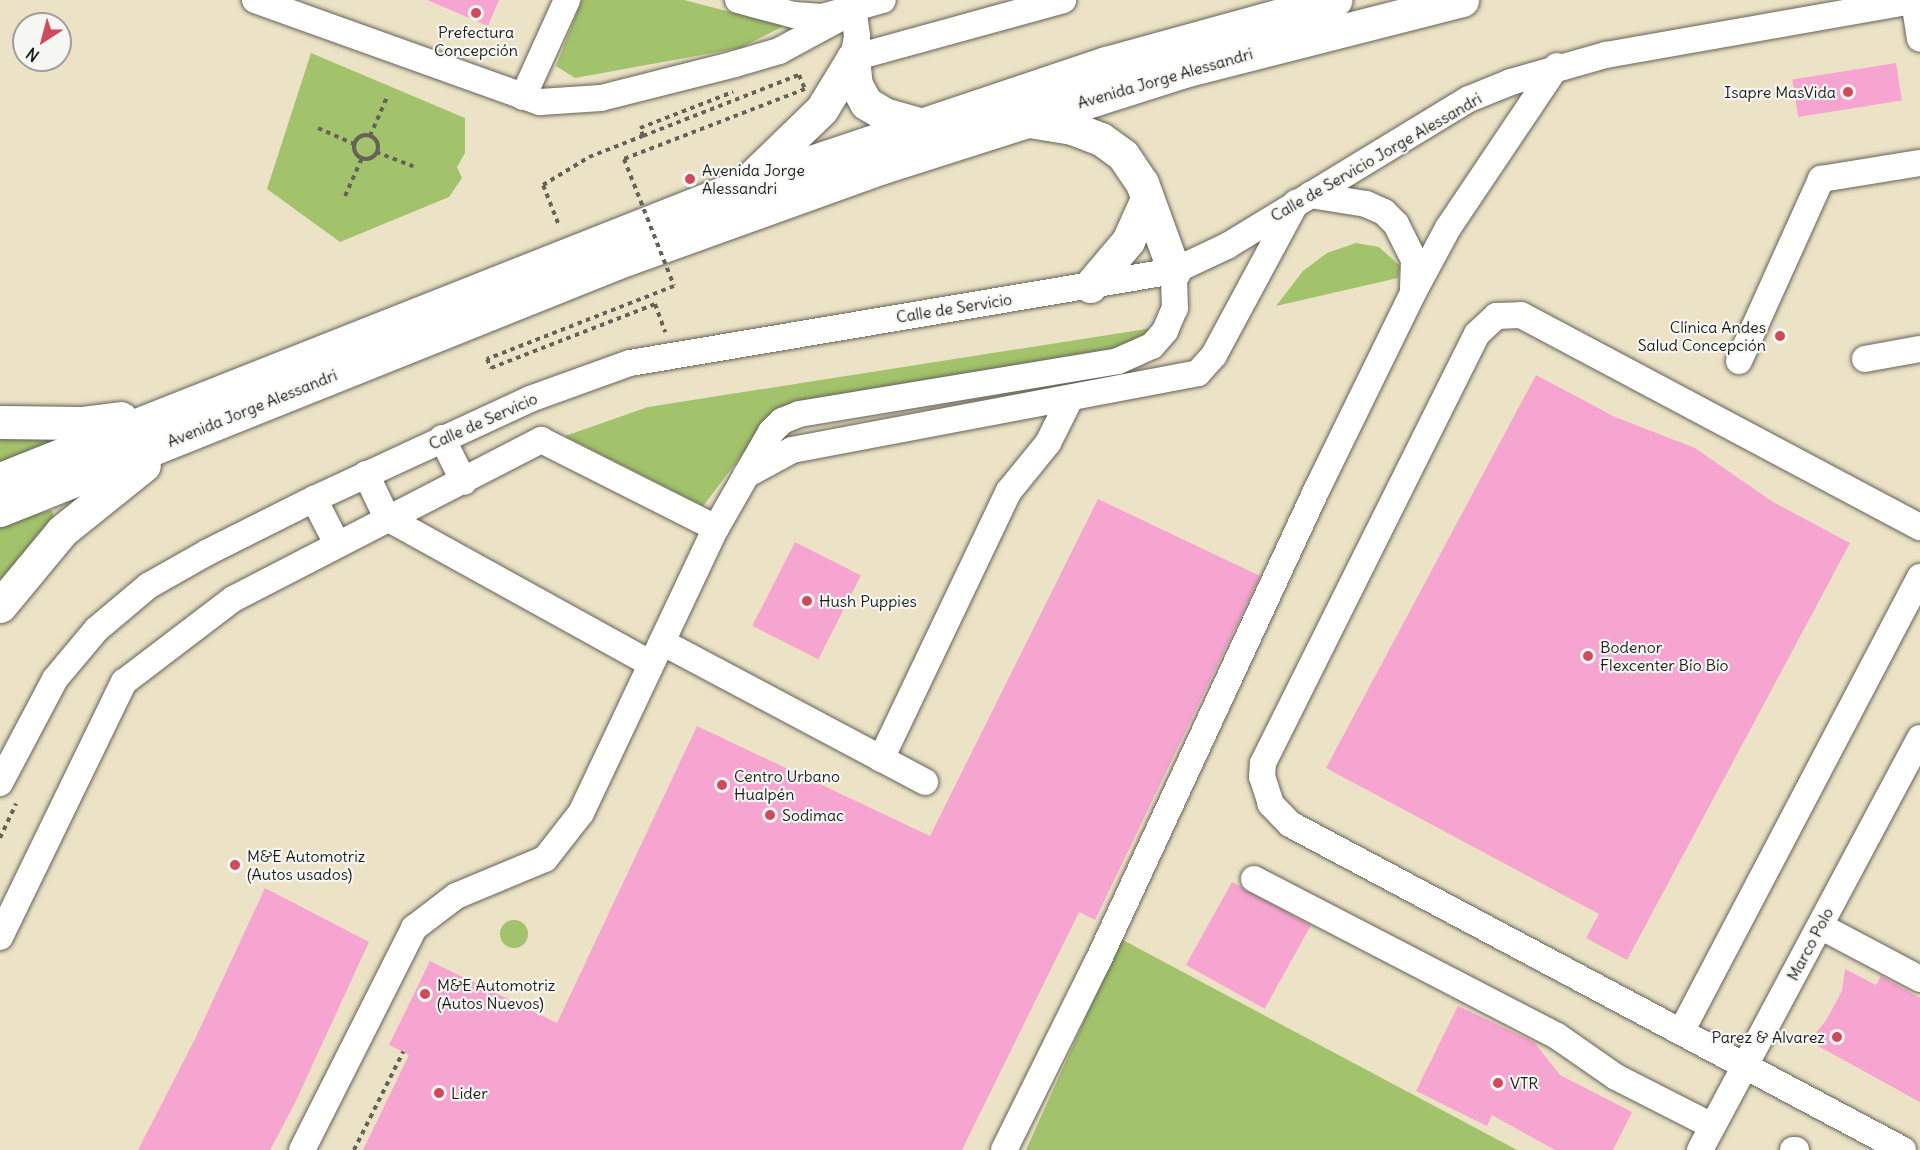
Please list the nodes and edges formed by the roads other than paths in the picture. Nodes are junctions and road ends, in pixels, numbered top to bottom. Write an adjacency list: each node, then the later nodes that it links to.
1 (255, 0): 13 (street)
2 (567, 0): 13 (street)
3 (738, 0): 9 (street)
4 (883, 0): 9 (street)
5 (1063, 0): 11 (street)
6 (1335, 0): 15 (highway, Avenida Jorge Alessandri)
7 (1462, 0): 14 (highway, Avenida Jorge Alessandri)
8 (1916, 0): 10 (street); 12 (street, Calle de Servicio Jorge Alessandri)
9 (846, 4): 11 (street); 13 (street)
10 (1920, 39)
11 (853, 58): 15 (highway); 17 (highway)
12 (1557, 66): 19 (street, Calle de Servicio Jorge Alessandri); 22 (street)
13 (523, 98)
14 (1018, 121): 18 (highway); 29 (highway, Avenida Jorge Alessandri)
15 (918, 124): 17 (highway, Avenida Jorge Alessandri)
16 (1920, 163): 25 (street)
17 (743, 184): 27 (highway, Avenida Jorge Alessandri)
18 (1147, 199): 20 (highway); 21 (highway)
19 (1303, 199): 20 (street, Calle de Servicio Jorge Alessandri); 22 (street); 26 (street)
20 (1174, 271): 21 (street, Calle de Servicio Jorge Alessandri); 32 (street)
21 (1090, 286): 30 (street, Calle de Servicio)
22 (1413, 293): 56 (street)
23 (1920, 349): 24 (street)
24 (1864, 359)
25 (1739, 361)
26 (1070, 399): 32 (street); 45 (street)
27 (173, 409): 28 (highway); 33 (highway, Avenida Jorge Alessandri)
28 (0, 422)
29 (209, 425): 36 (highway, Avenida Jorge Alessandri); 42 (highway)
30 (442, 438): 31 (street, Calle de Servicio); 34 (street)
31 (366, 474): 35 (street, Calle de Servicio); 37 (street)
32 (746, 475): 39 (street)
33 (0, 479)
34 (464, 482): 37 (street); 39 (street)
35 (314, 500): 40 (street); 47 (street, Calle de Servicio)
36 (0, 510)
37 (387, 518): 40 (street); 43 (street)
38 (1920, 526): 52 (street)
39 (716, 528): 43 (street)
40 (337, 544): 50 (street)
41 (1920, 577): 52 (street)
42 (0, 606)
43 (656, 652): 45 (street); 55 (street)
44 (1920, 738): 49 (street, Marco Polo)
45 (881, 759): 46 (street)
46 (925, 782)
47 (0, 783)
48 (1254, 879): 54 (street)
49 (1820, 926): 51 (street); 53 (street, Marco Polo)
50 (0, 937)
51 (1920, 979)
52 (1681, 1032): 53 (street)
53 (1744, 1065): 54 (street, Marco Polo); 58 (street)
54 (1712, 1126): 57 (street, Marco Polo)
55 (302, 1150)
56 (1004, 1150)
57 (1700, 1150)
58 (1903, 1150)

